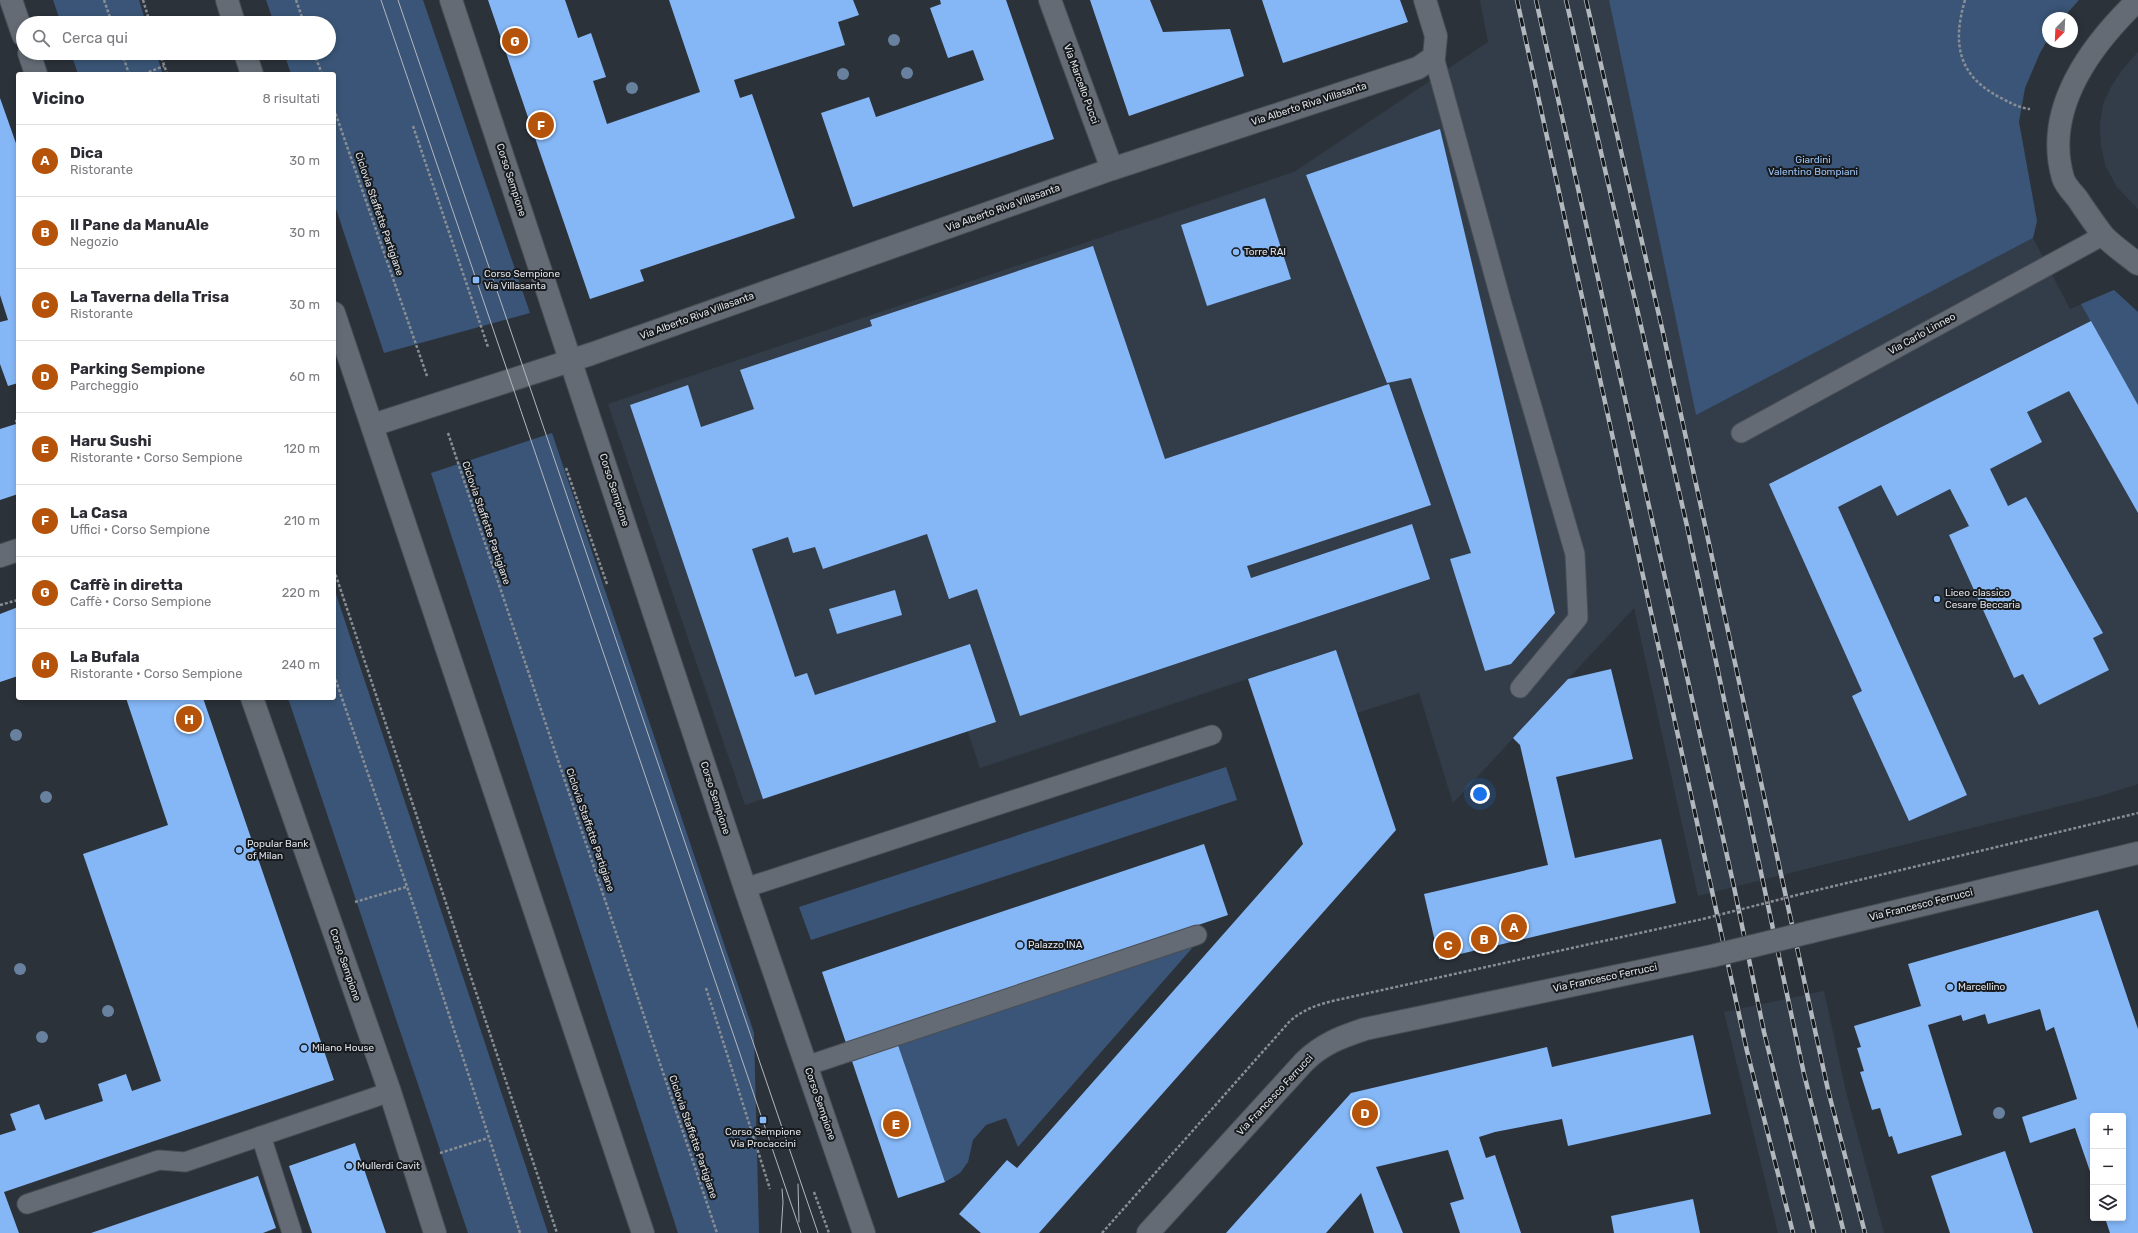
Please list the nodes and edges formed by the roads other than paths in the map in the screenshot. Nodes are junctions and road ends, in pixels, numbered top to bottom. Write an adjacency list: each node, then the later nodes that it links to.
1 (11, 0): 7 (street)
2 (226, 0): 8 (street)
3 (451, 0): 18 (street, Corso Sempione)
4 (1050, 0): 14 (street, Via Marcello Pucci)
5 (1425, 0): 9 (street)
6 (2138, 0): 15 (street)
7 (16, 16)
8 (232, 16)
9 (1434, 57): 14 (street, Via Alberto Riva Villasanta); 23 (lane)
10 (31, 60): 12 (street)
11 (247, 60): 13 (street)
12 (35, 72)
13 (251, 72)
14 (1112, 169): 18 (street, Via Alberto Riva Villasanta)
15 (2104, 235): 16 (street); 20 (lane, Via Carlo Linneo)
16 (2138, 264)
17 (336, 319): 19 (street)
18 (571, 361): 19 (street); 27 (street, Corso Sempione)
19 (373, 425): 35 (street)
20 (1740, 433)
21 (16, 551): 22 (street)
22 (0, 556)
23 (1520, 688)
24 (253, 700): 30 (street, Corso Sempione)
25 (1212, 734): 27 (lane)
26 (2138, 854): 37 (street, Via Francesco Ferrucci, bridge)
27 (745, 888): 29 (street, Corso Sempione)
28 (1197, 936): 29 (lane)
29 (806, 1066): 36 (street, Corso Sempione)
30 (390, 1092): 31 (lane); 34 (street, Corso Sempione)
31 (261, 1136): 32 (lane); 33 (lane)
32 (27, 1204)
33 (292, 1233)
34 (435, 1233)
35 (643, 1233)
36 (864, 1233)
37 (1148, 1233)

